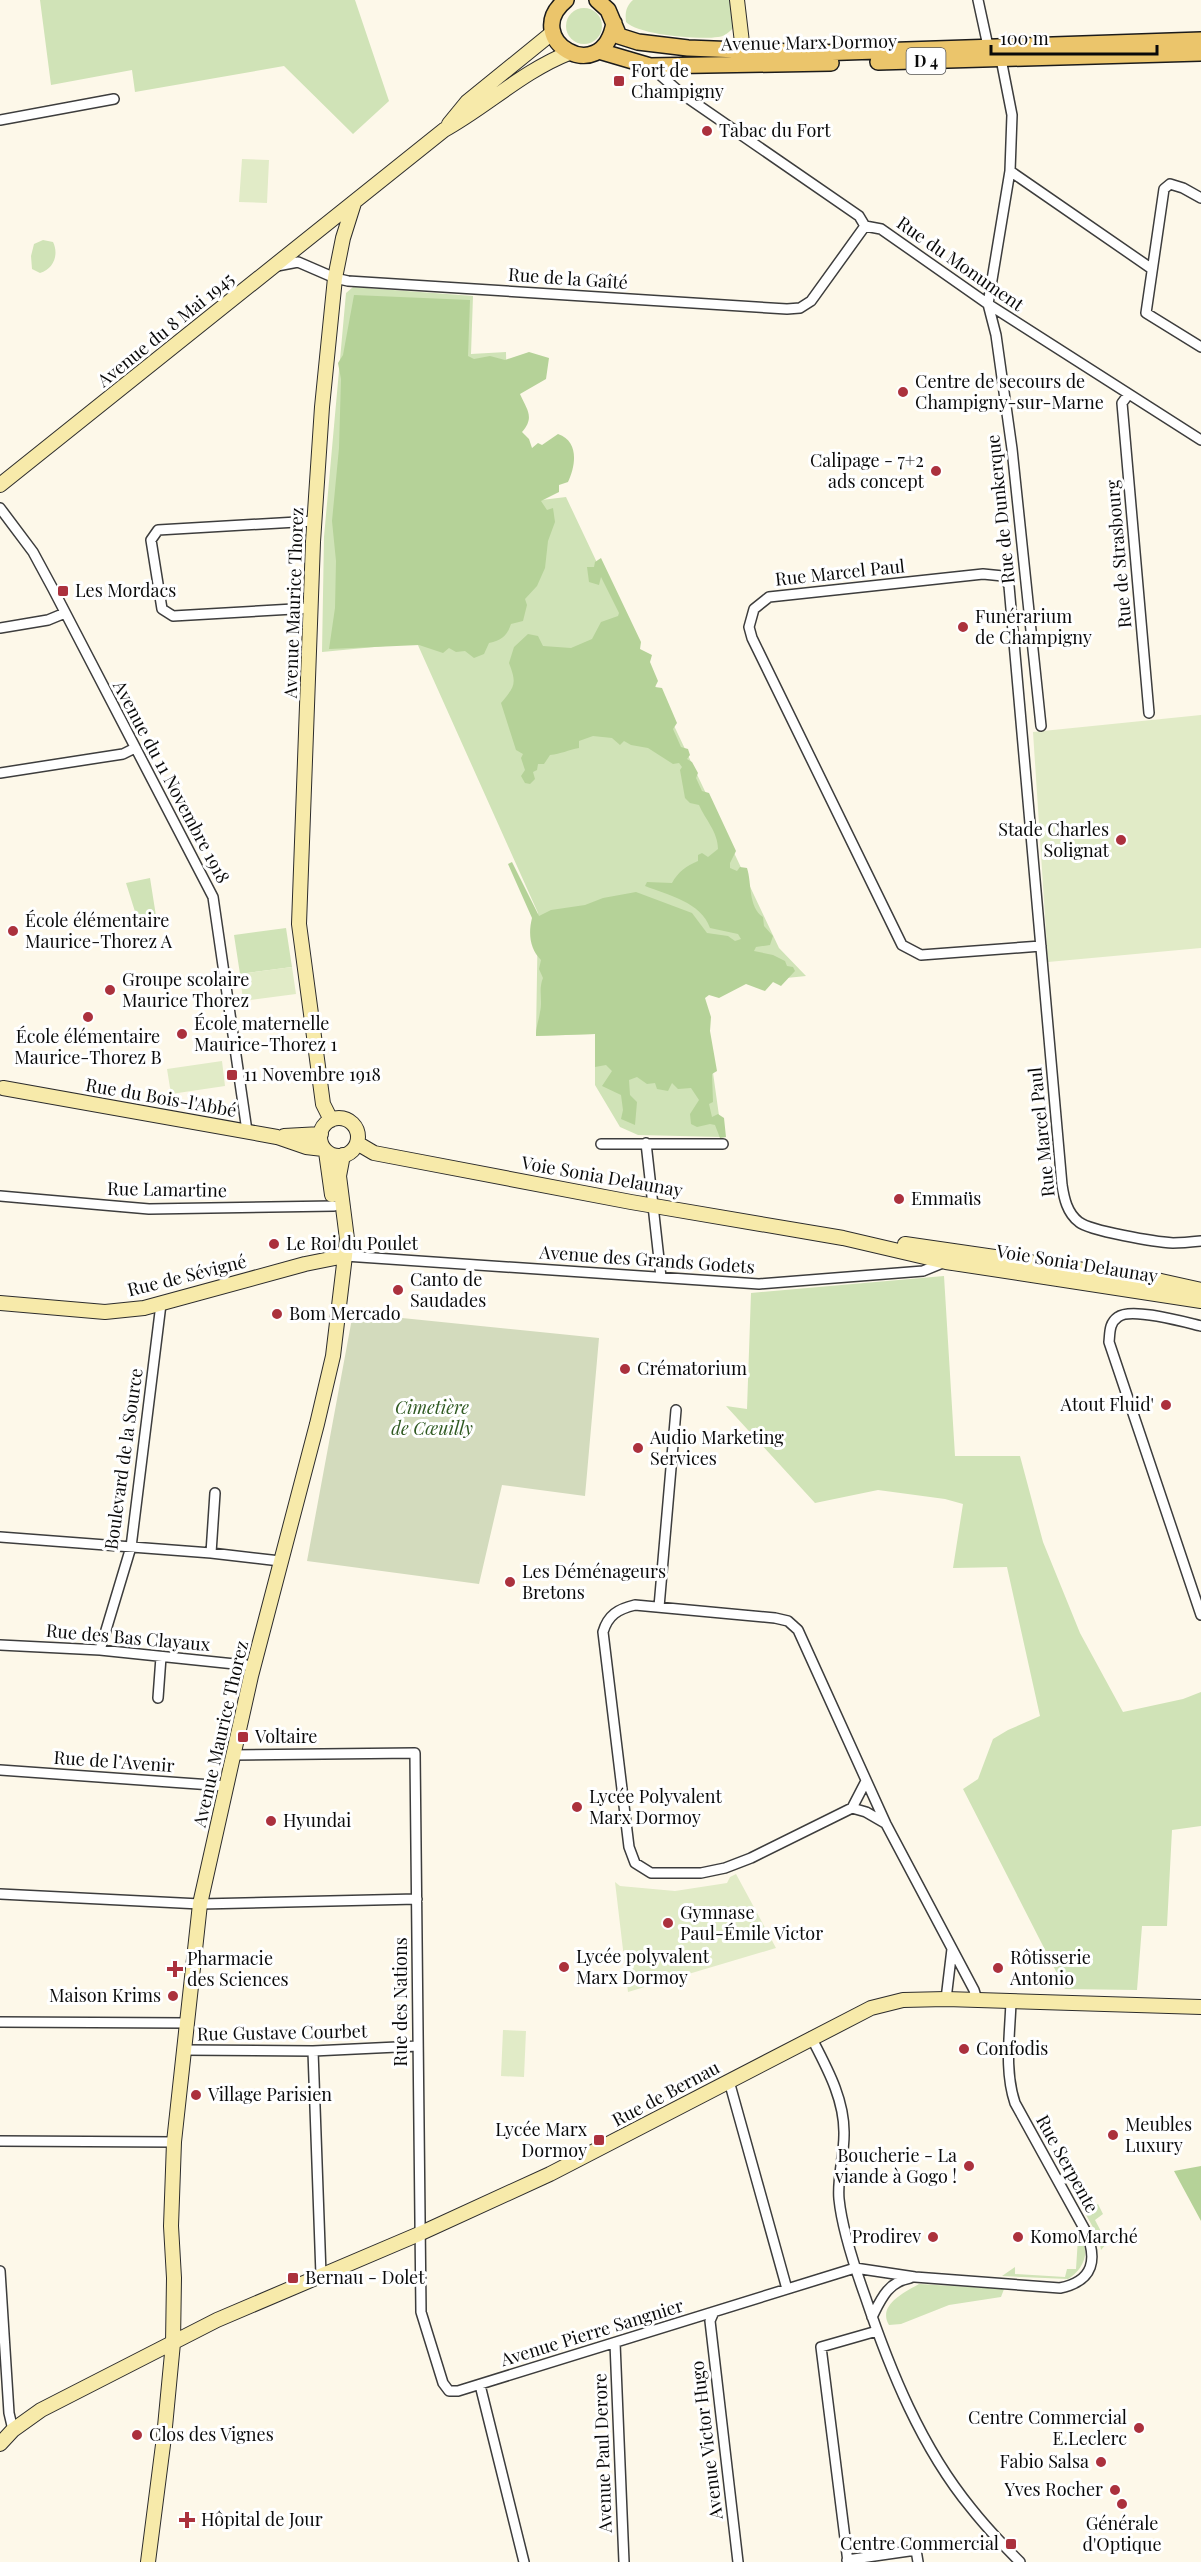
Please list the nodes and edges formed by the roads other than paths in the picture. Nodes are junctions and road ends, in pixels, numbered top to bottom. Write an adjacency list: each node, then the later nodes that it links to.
1 (737, 0): 10 (main road)
2 (978, 0): 8 (street)
3 (604, 1): 5 (main road)
4 (557, 2): 6 (main road)
5 (614, 23): 9 (main road); 10 (main road, Avenue Marx Dormoy / D 4)
6 (552, 33): 11 (main road); 17 (main road)
7 (1201, 40): 8 (main road, Avenue Marx Dormoy / D 4)
8 (988, 46): 10 (main road, Avenue Marx Dormoy / D 4); 13 (street)
9 (599, 51): 11 (main road); 14 (main road, Avenue Marx Dormoy / D 4)
10 (743, 51)
11 (568, 53): 17 (main road)
12 (1201, 53): 13 (main road, Avenue Marx Dormoy / D 4)
13 (1001, 59): 14 (main road, Avenue Marx Dormoy / D 4); 18 (street, Rue de Dunkerque)
14 (650, 66): 21 (street, Rue du Monument)
15 (114, 99): 16 (street)
16 (0, 120)
17 (444, 130): 20 (main road)
18 (1010, 171): 23 (street); 25 (street, Rue de Dunkerque)
19 (1201, 198): 23 (street)
20 (354, 203): 22 (main road, Avenue du 8 Mai 1945); 24 (main road, Avenue Maurice Thorez)
21 (865, 226): 24 (street, Rue de la Gaîté); 25 (street, Rue du Monument)
22 (274, 266): 24 (street, Rue de la Gaîté); 29 (main road, Avenue du 8 Mai 1945)
23 (1152, 269): 26 (street)
24 (335, 278): 31 (main road, Avenue Maurice Thorez)
25 (988, 304): 27 (street, Rue du Monument); 36 (street, Rue de Dunkerque)
26 (1201, 347)
27 (1128, 395): 28 (street, Rue du Monument); 35 (street, Rue de Strasbourg)
28 (1201, 440)
29 (0, 485)
30 (0, 508): 33 (street, Avenue du 11 Novembre 1918)
31 (314, 521): 32 (main road, Avenue Maurice Thorez); 32 (street)
32 (311, 608): 41 (main road, Avenue Maurice Thorez)
33 (65, 613): 34 (street); 37 (street, Avenue du 11 Novembre 1918)
34 (0, 628)
35 (1149, 714)
36 (1041, 726)
37 (135, 748): 38 (street); 42 (street, Avenue du 11 Novembre 1918)
38 (0, 773)
39 (1041, 946): 39 (street, Rue Marcel Paul); 54 (street, Rue Marcel Paul)
40 (1, 1088): 42 (main road, Rue du Bois-l'Abbé)
41 (331, 1120): 43 (main road); 45 (main road)
42 (247, 1131): 44 (main road, Rue du Bois-l'Abbé)
43 (321, 1134): 44 (main road, Rue du Bois-l'Abbé); 49 (main road)
44 (277, 1137): 49 (main road, Rue du Bois-l'Abbé)
45 (357, 1143): 50 (main road); 52 (main road, Voie Sonia Delaunay)
46 (646, 1143): 47 (street); 48 (street); 52 (street)
47 (601, 1144)
48 (723, 1144)
49 (325, 1150): 50 (main road); 53 (main road, Avenue Maurice Thorez)
50 (343, 1155): 55 (main road, Avenue Maurice Thorez)
51 (0, 1196): 53 (street, Rue Lamartine)
52 (652, 1205): 56 (main road, Voie Sonia Delaunay); 57 (street)
53 (334, 1206): 55 (main road, Avenue Maurice Thorez)
54 (1201, 1241)
55 (345, 1256): 57 (street, Avenue des Grands Godets); 61 (main road, Rue de Sévigné); 68 (main road, Avenue Maurice Thorez)
56 (951, 1256): 57 (street, Avenue des Grands Godets); 58 (main road, Voie Sonia Delaunay); 59 (main road, Voie Sonia Delaunay)
57 (661, 1277)
58 (1201, 1290)
59 (1201, 1301)
60 (0, 1303): 61 (main road, Rue de Sévigné)
61 (161, 1304): 66 (street, Boulevard de la Source)
62 (1201, 1326): 70 (street)
63 (676, 1410): 69 (street)
64 (215, 1493): 67 (street)
65 (0, 1538): 66 (street)
66 (131, 1548): 67 (street); 72 (street, Boulevard de la Source)
67 (211, 1553): 68 (street)
68 (280, 1562): 74 (main road, Avenue Maurice Thorez)
69 (659, 1607): 78 (street); 80 (street)
70 (1201, 1615)
71 (0, 1645): 72 (street, Rue des Bas Clayaux)
72 (100, 1650): 73 (street, Rue des Bas Clayaux)
73 (160, 1657): 74 (street, Rue des Bas Clayaux); 75 (street)
74 (254, 1666): 76 (main road, Avenue Maurice Thorez)
75 (158, 1698)
76 (232, 1755): 79 (main road, Avenue Maurice Thorez); 83 (street, Rue des Nations)
77 (0, 1770): 79 (street, Rue de l’Avenir)
78 (866, 1781): 80 (street); 81 (street)
79 (226, 1786): 84 (main road, Avenue Maurice Thorez)
80 (852, 1808): 81 (street)
81 (886, 1824): 85 (street)
82 (0, 1894): 84 (street)
83 (417, 1899): 84 (street); 93 (street, Rue des Nations)
84 (201, 1904): 91 (main road, Avenue Maurice Thorez)
85 (952, 1949): 86 (street); 87 (street)
86 (946, 1999): 87 (main road, Rue de Bernau); 92 (main road, Rue de Bernau)
87 (977, 2000): 88 (main road, Rue de Bernau)
88 (1011, 2001): 89 (main road, Rue de Bernau); 103 (street, Rue Serpente)
89 (1201, 2007)
90 (0, 2022): 91 (street)
91 (186, 2023): 94 (main road, Avenue Maurice Thorez)
92 (811, 2037): 96 (main road, Rue de Bernau); 100 (street)
93 (418, 2046): 95 (street, Rue Gustave Courbet); 99 (street, Rue des Nations)
94 (184, 2050): 95 (street, Rue Gustave Courbet); 98 (main road, Avenue Maurice Thorez)
95 (313, 2051): 102 (street)
96 (729, 2081): 99 (main road, Rue de Bernau); 104 (street)
97 (0, 2141): 98 (street)
98 (174, 2142): 109 (main road, Avenue Maurice Thorez)
99 (419, 2234): 102 (main road, Rue de Bernau); 110 (street, Rue des Nations)
100 (855, 2268): 103 (street, Rue Serpente); 104 (street, Avenue Pierre Sangnier); 106 (street)
101 (0, 2271): 111 (street)
102 (321, 2275): 109 (main road, Rue de Bernau)
103 (915, 2277): 106 (street, Rue Serpente)
104 (787, 2289): 105 (street, Avenue Pierre Sangnier)
105 (713, 2314): 108 (street, Avenue Pierre Sangnier); 117 (street, Avenue Victor Hugo)
106 (872, 2317): 107 (street)
107 (877, 2331): 113 (street); 119 (street)
108 (615, 2343): 110 (street, Avenue Pierre Sangnier); 116 (street, Avenue Paul Derore)
109 (169, 2345): 111 (main road, Rue de Bernau); 114 (main road, Avenue Maurice Thorez)
110 (480, 2385): 115 (street)
111 (13, 2430): 112 (main road, Rue de Bernau)
112 (0, 2444)
113 (847, 2561): 118 (street)
114 (148, 2562)
115 (524, 2562)
116 (624, 2562)
117 (738, 2562)
118 (918, 2562)
119 (1020, 2562)

